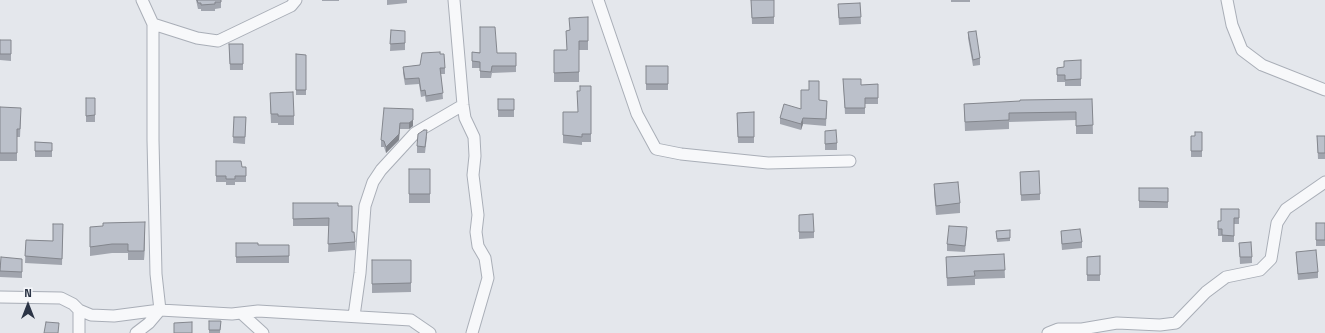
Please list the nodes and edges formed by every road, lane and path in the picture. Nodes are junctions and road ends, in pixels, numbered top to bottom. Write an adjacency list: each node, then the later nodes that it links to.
1 (142, 0): 6 (street)
2 (296, 0): 6 (street)
3 (454, 0): 8 (street)
4 (598, 0): 9 (street)
5 (1227, 0): 7 (street)
6 (153, 24): 13 (street)
7 (1325, 90)
8 (463, 105): 15 (street); 20 (street)
9 (850, 161)
10 (1325, 182): 21 (street)
11 (0, 297): 12 (street)
12 (78, 310): 13 (street); 16 (street)
13 (160, 310): 14 (street); 17 (street)
14 (241, 313): 15 (street); 18 (street)
15 (354, 316): 19 (street)
16 (79, 333)
17 (136, 333)
18 (263, 333)
19 (430, 333)
20 (472, 333)
21 (1048, 333)

